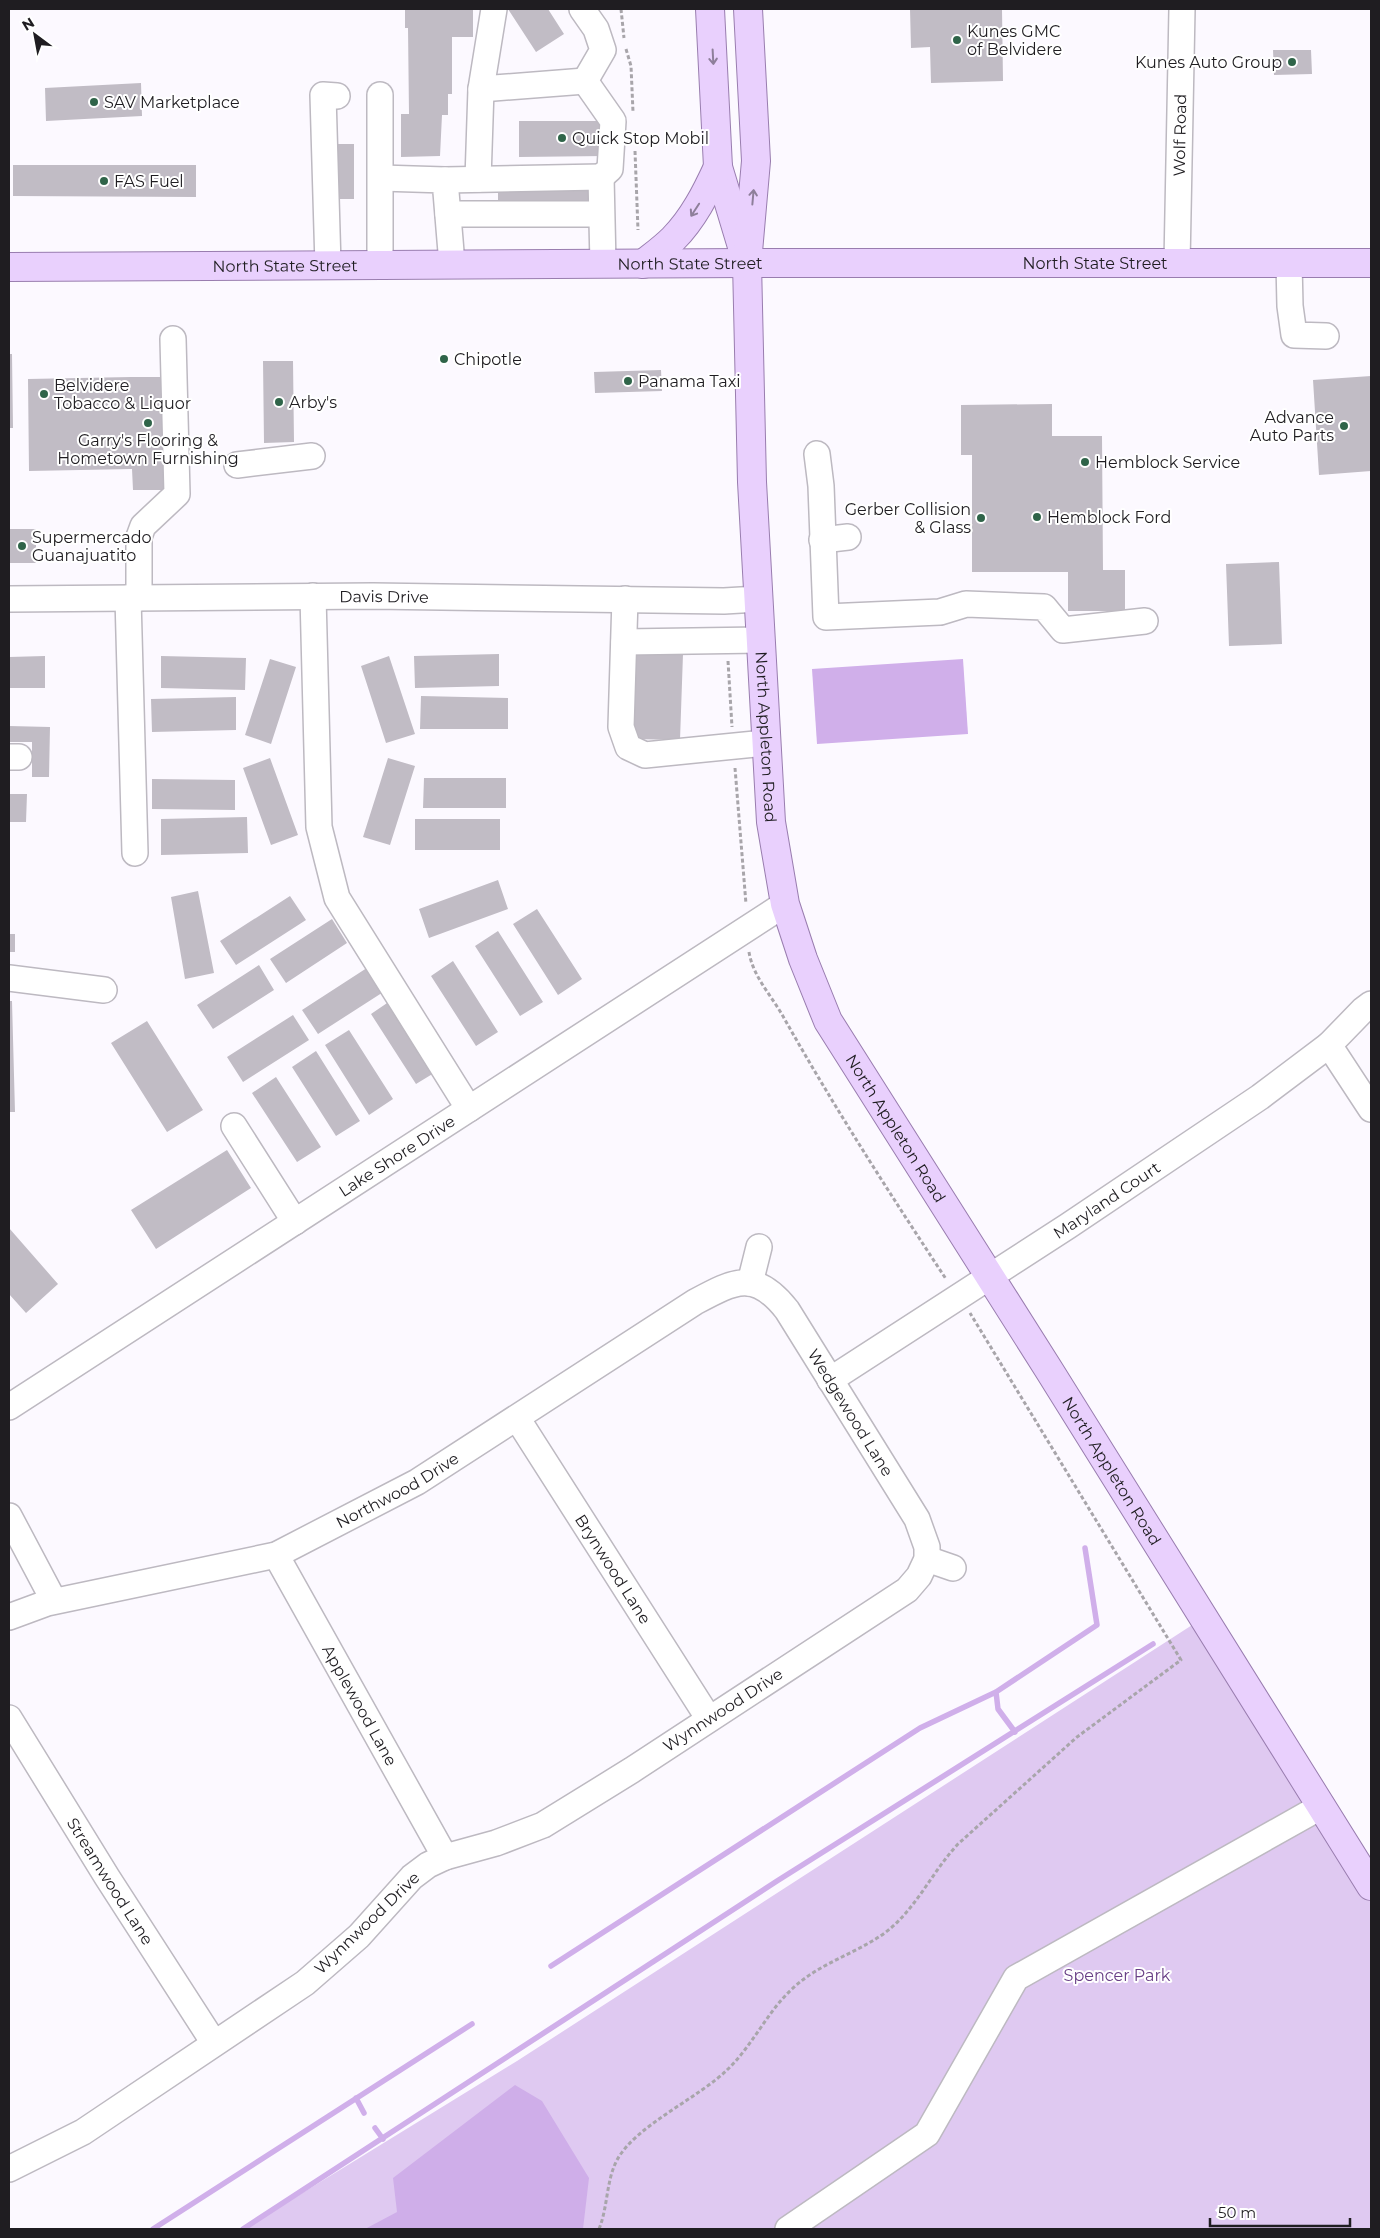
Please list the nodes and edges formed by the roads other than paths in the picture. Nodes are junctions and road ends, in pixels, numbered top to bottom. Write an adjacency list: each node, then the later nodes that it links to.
1 (494, 9): 7 (street)
2 (582, 9): 6 (street)
3 (710, 9): 10 (main road, one-way to 10)
4 (748, 9): 17 (main road, one-way to 4)
5 (1182, 9): 18 (street, Wolf Road)
6 (585, 80): 7 (street); 11 (street)
7 (481, 89): 13 (street)
8 (380, 95): 12 (street)
9 (336, 96): 24 (street)
10 (718, 167): 17 (main road); 23 (main road, one-way to 23)
11 (602, 176): 13 (street); 16 (street)
12 (381, 178): 14 (street); 25 (street)
13 (478, 179): 14 (street)
14 (445, 180): 15 (street)
15 (448, 214): 16 (street); 21 (street)
16 (601, 214): 22 (street)
17 (747, 263): 18 (main road, North State Street); 23 (main road, North State Street); 38 (main road, North Appleton Road)
18 (1177, 263): 19 (main road, North State Street)
19 (1289, 263): 20 (main road, North State Street); 27 (street)
20 (1371, 263)
21 (452, 264): 22 (main road, North State Street); 25 (main road, North State Street)
22 (603, 264): 23 (main road, North State Street)
23 (643, 264)
24 (328, 266): 25 (main road, North State Street); 26 (main road, North State Street)
25 (380, 266)
26 (9, 267)
27 (1326, 336)
28 (173, 339): 35 (street)
29 (817, 454): 33 (street)
30 (312, 456): 31 (street)
31 (237, 465)
32 (848, 537): 33 (street)
33 (822, 540): 39 (street)
34 (313, 596): 35 (street, Davis Drive); 37 (street, Davis Drive); 49 (street)
35 (133, 598): 36 (street, Davis Drive); 43 (street)
36 (9, 599)
37 (625, 599): 38 (street, Davis Drive); 41 (street)
38 (758, 600): 40 (main road, North Appleton Road)
39 (1145, 621)
40 (761, 640): 41 (street); 42 (main road, North Appleton Road)
41 (624, 642): 42 (street)
42 (765, 743): 44 (main road, North Appleton Road)
43 (135, 853)
44 (785, 904): 49 (street, Lake Shore Drive); 54 (main road, North Appleton Road)
45 (9, 978): 46 (street)
46 (104, 990)
47 (1371, 1004): 48 (street, Maryland Court)
48 (1329, 1045): 50 (street); 54 (street, Maryland Court)
49 (469, 1109): 52 (street, Lake Shore Drive)
50 (1371, 1109)
51 (234, 1126): 52 (street)
52 (295, 1222): 57 (street, Lake Shore Drive)
53 (759, 1247): 55 (street)
54 (989, 1277): 56 (street, Maryland Court); 67 (main road, North Appleton Road)
55 (750, 1282): 56 (street, Wedgewood Lane); 58 (street, Northwood Drive)
56 (830, 1380): 61 (street, Wedgewood Lane)
57 (9, 1407)
58 (517, 1418): 60 (street, Northwood Drive); 66 (street, Brynwood Lane)
59 (9, 1516): 63 (street)
60 (276, 1555): 63 (street, Northwood Drive); 68 (street, Applewood Lane)
61 (927, 1559): 62 (street); 66 (street, Wynnwood Drive)
62 (953, 1568)
63 (54, 1601): 64 (street, Northwood Drive)
64 (9, 1617)
65 (9, 1718): 70 (street, Streamwood Lane)
66 (709, 1719): 68 (street, Wynnwood Drive)
67 (1322, 1806): 69 (main road, North Appleton Road); 72 (street)
68 (445, 1857): 70 (street, Wynnwood Drive)
69 (1371, 1886)
70 (214, 2043): 71 (street, Wynnwood Drive)
71 (9, 2169)
72 (788, 2229)

